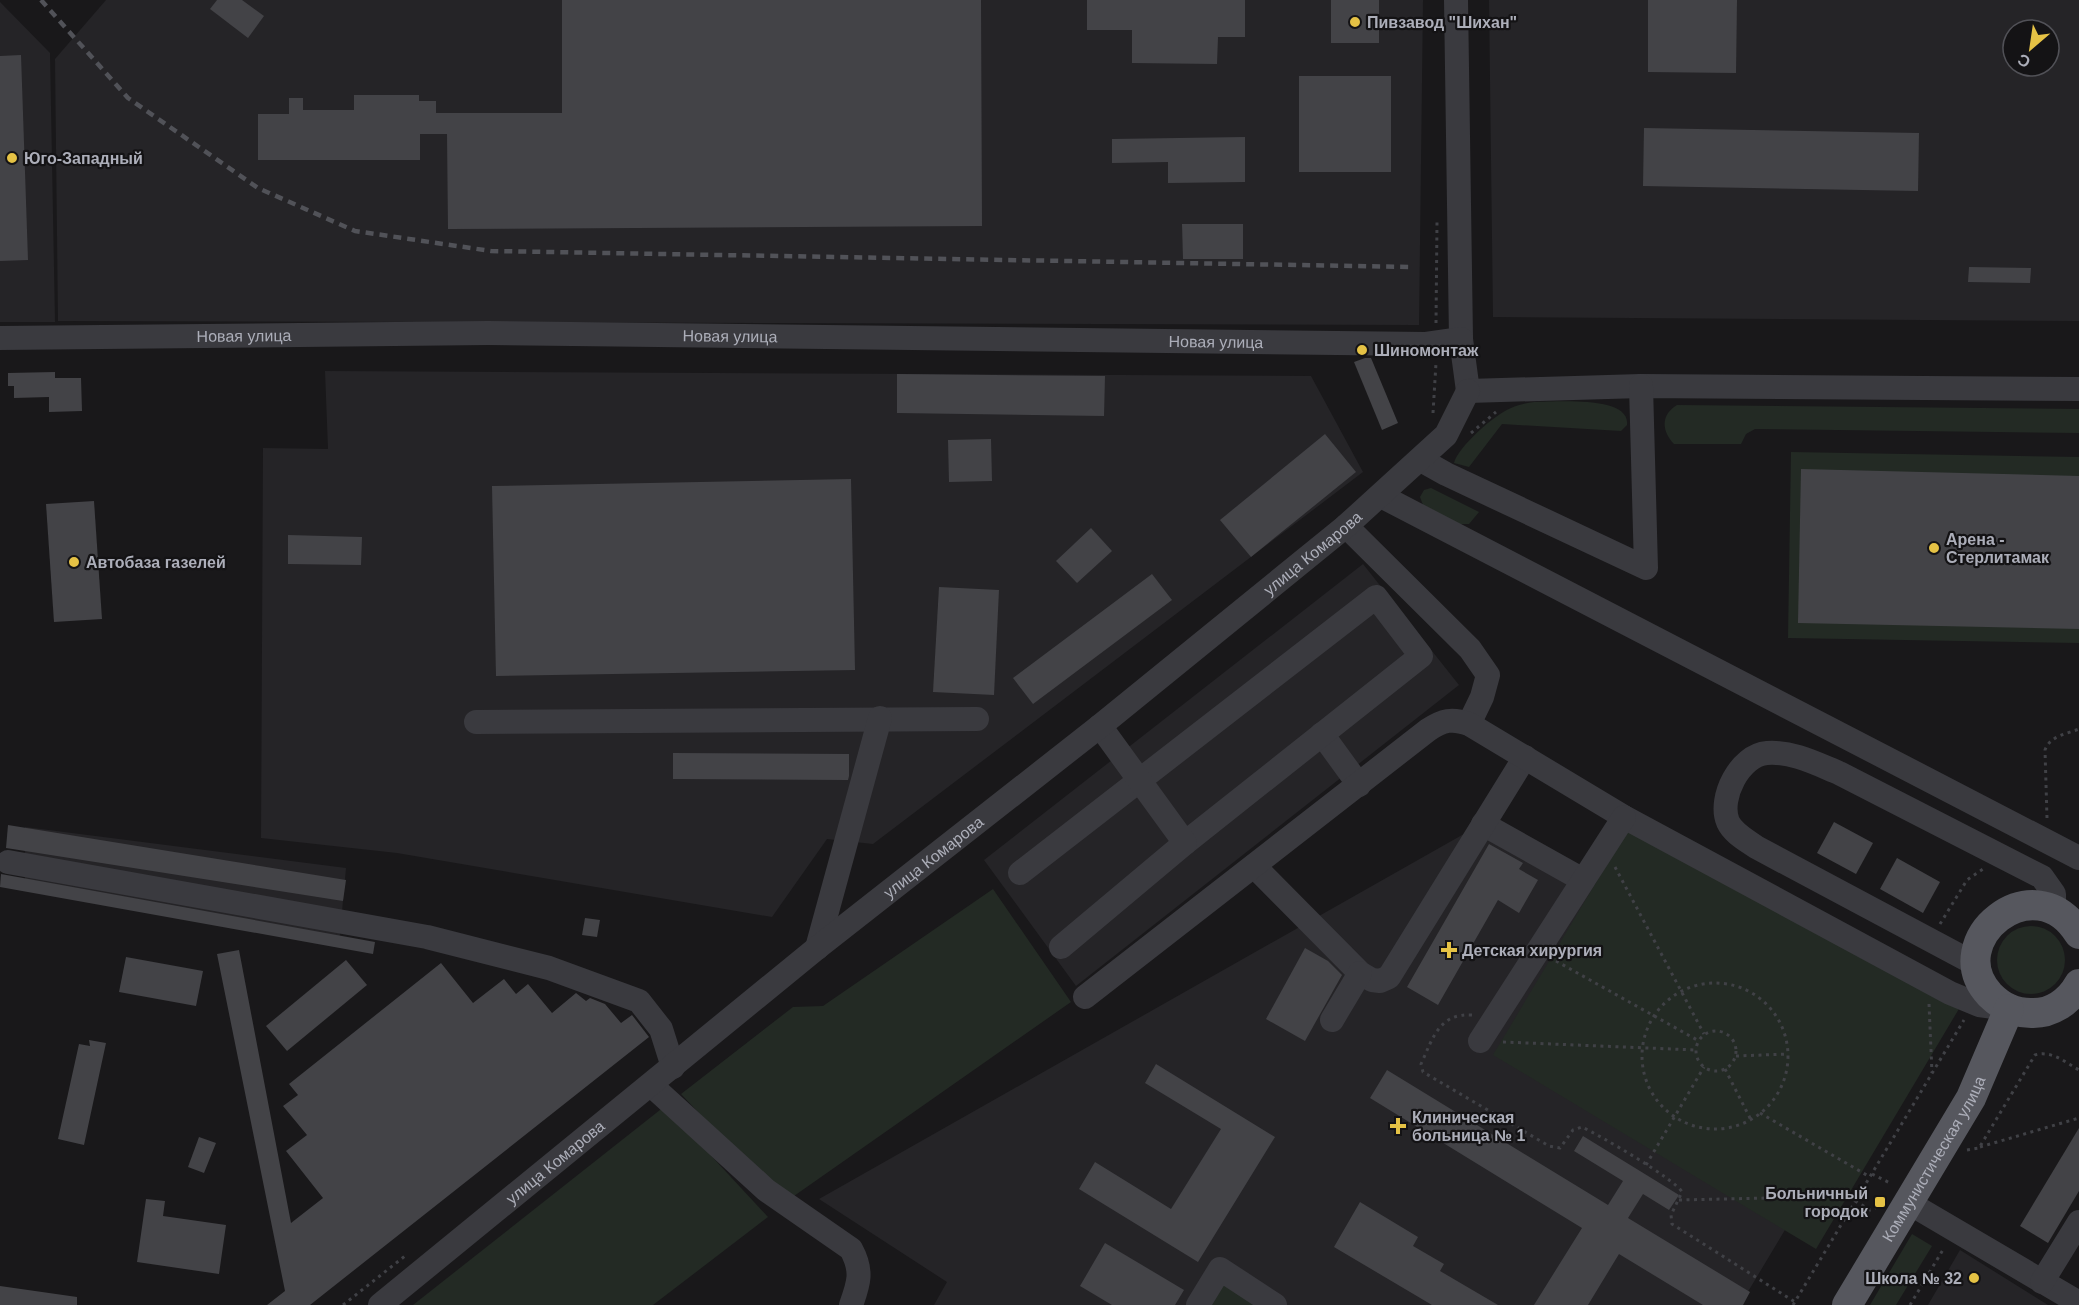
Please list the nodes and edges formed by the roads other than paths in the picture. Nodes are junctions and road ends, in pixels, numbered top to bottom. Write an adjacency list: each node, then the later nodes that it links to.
1 (1456, 0): 3 (street)
2 (0, 338): 3 (street, Новая улица)
3 (1461, 339): 6 (street)
4 (1641, 386): 5 (street); 6 (street); 7 (street)
5 (2079, 388)
6 (1468, 391): 7 (street, улица Комарова)
7 (1421, 460): 8 (street, улица Комарова)
8 (1381, 496): 9 (street, улица Комарова); 22 (street)
9 (1346, 526): 13 (street); 14 (street, улица Комарова)
10 (880, 718): 11 (street); 12 (street); 29 (street)
11 (977, 719)
12 (476, 722)
13 (1468, 724): 16 (street); 18 (street)
14 (1100, 726): 17 (street); 29 (street, улица Комарова)
15 (1322, 734): 17 (street); 18 (street); 21 (street)
16 (1525, 757): 19 (street); 20 (street)
17 (1141, 781): 21 (street); 25 (street)
18 (1359, 785): 24 (street)
19 (1624, 816): 26 (street); 34 (street)
20 (1483, 824): 26 (street); 31 (street)
21 (1185, 843): 28 (street)
22 (2079, 858)
23 (8, 861): 37 (street)
24 (1254, 866): 31 (street); 33 (street)
25 (1020, 873)
26 (1583, 880): 36 (street)
27 (2070, 919): 30 (main road); 30 (street)
28 (1061, 946)
29 (817, 948): 37 (street, улица Комарова)
30 (1977, 965): 34 (main road)
31 (1360, 973): 35 (street)
32 (2076, 996): 34 (main road)
33 (1085, 997)
34 (2009, 1009): 39 (main road, Коммунистическая улица)
35 (1332, 1020)
36 (1480, 1041)
37 (673, 1067): 38 (street, улица Комарова)
38 (651, 1085): 43 (street, улица Комарова); 44 (street)
39 (1893, 1192): 41 (street); 47 (main road, Коммунистическая улица)
40 (2079, 1222): 41 (street)
41 (2042, 1282): 42 (street)
42 (2079, 1303)
43 (380, 1305)
44 (851, 1305)
45 (1198, 1305): 46 (street)
46 (1275, 1305)
47 (1847, 1305)

